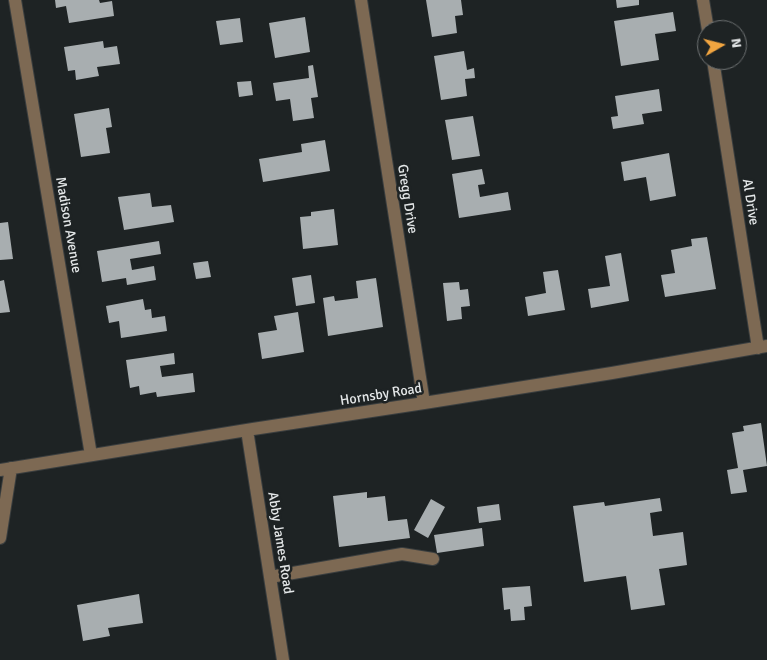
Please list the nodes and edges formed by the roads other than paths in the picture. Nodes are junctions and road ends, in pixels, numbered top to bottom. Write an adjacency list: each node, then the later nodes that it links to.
1 (15, 0): 9 (street, Madison Avenue)
2 (361, 0): 7 (street, Gregg Drive)
3 (703, 0): 4 (street)
4 (706, 20)
5 (715, 70): 6 (street, Al Drive)
6 (762, 347): 7 (street, Hornsby Road)
7 (424, 403): 8 (street, Hornsby Road)
8 (247, 430): 9 (street, Hornsby Road); 13 (street, Abby James Road)
9 (92, 455): 10 (street, Hornsby Road)
10 (6, 469): 11 (street)
11 (0, 538)
12 (433, 559): 13 (street)
13 (270, 577): 14 (street, Abby James Road)
14 (283, 660)

